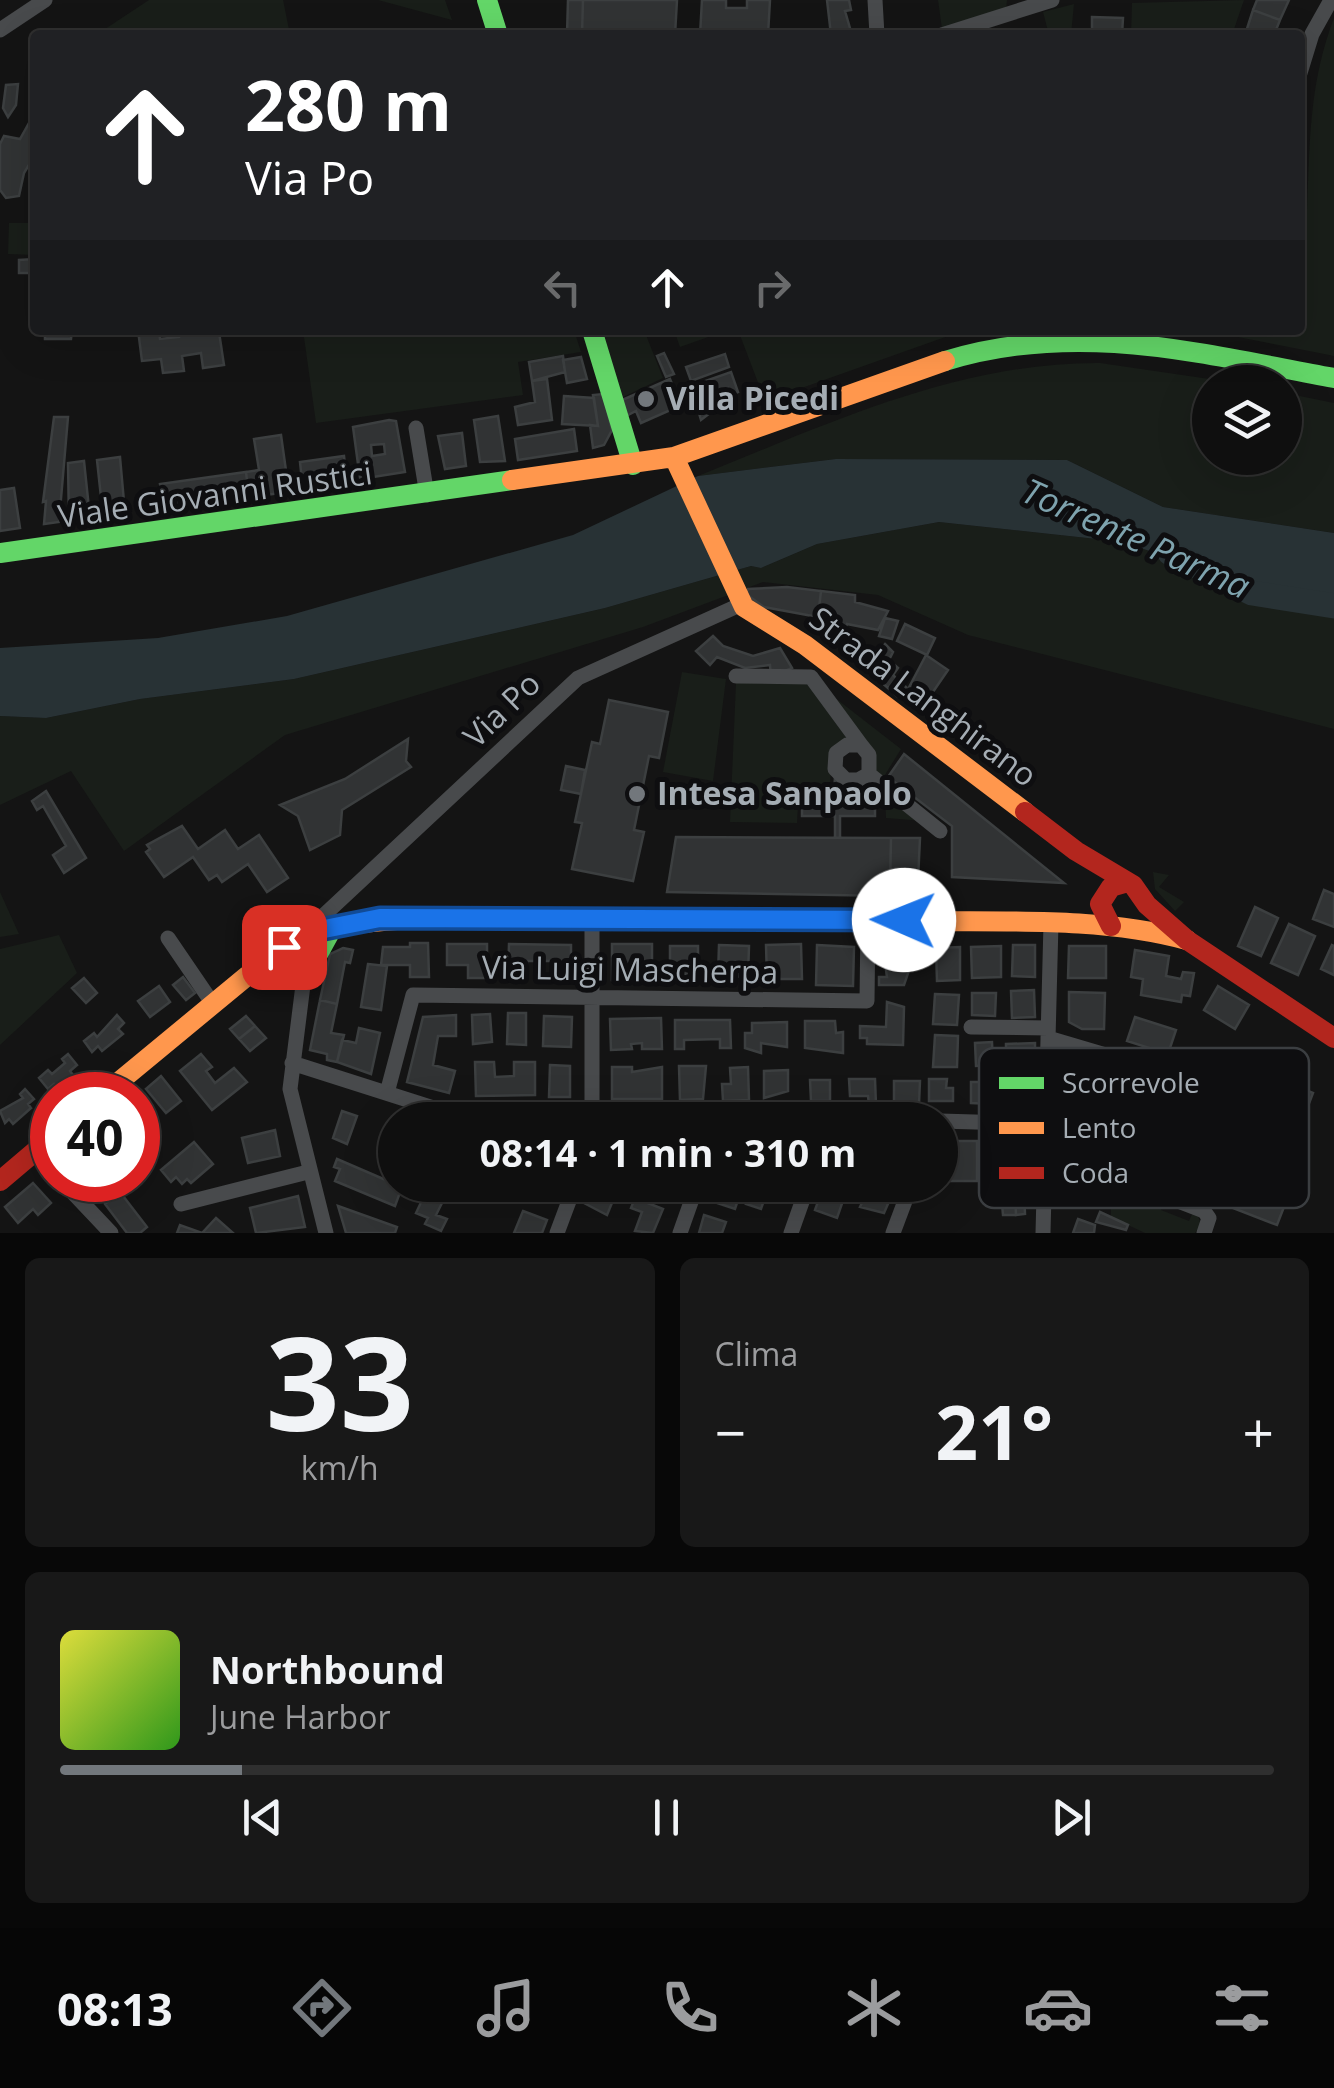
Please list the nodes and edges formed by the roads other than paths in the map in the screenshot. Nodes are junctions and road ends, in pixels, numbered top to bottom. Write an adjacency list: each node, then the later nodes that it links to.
1 (45, 0): 6 (street)
2 (487, 0): 7 (street)
3 (875, 0): 8 (street)
4 (1052, 0): 9 (street)
5 (1331, 0): 10 (street)
6 (0, 30)
7 (496, 30)
8 (878, 30)
9 (958, 30)
10 (1305, 57)
11 (594, 335): 15 (street)
12 (1334, 378): 14 (street, Viale Giovanni Rustici)
13 (416, 428): 16 (street)
14 (674, 457): 15 (street, Viale Giovanni Rustici); 18 (street)
15 (633, 465): 16 (street, Viale Giovanni Rustici)
16 (427, 495): 17 (street, Viale Giovanni Rustici)
17 (4, 555)
18 (738, 598): 23 (street, Strada Langhirano); 27 (street, Via Po)
19 (736, 676): 20 (street)
20 (861, 746): 21 (street); 21 (street)
21 (868, 774): 22 (street)
22 (940, 831)
23 (1076, 851): 24 (street, Strada Langhirano); 25 (street, Strada Langhirano)
24 (1125, 883): 25 (street); 26 (street, Strada Langhirano)
25 (1102, 899): 30 (street); 31 (street, Strada Langhirano)
26 (1147, 905): 32 (street); 35 (street, Strada Langhirano)
27 (338, 917): 28 (street); 34 (street, Via Po)
28 (592, 920): 29 (street); 37 (street)
29 (868, 920): 30 (street); 37 (street, Via Luigi Mascherpa)
30 (1052, 923): 31 (street); 40 (street)
31 (1111, 926): 32 (street, Strada Langhirano)
32 (1136, 926): 35 (street, Strada Langhirano)
33 (168, 938): 38 (street)
34 (310, 938): 36 (street, Via Po); 36 (street, Via Po)
35 (1188, 940): 41 (street, Strada Langhirano)
36 (292, 962): 38 (street, Via Po); 44 (street)
37 (594, 996): 46 (street, Via Luigi Mascherpa); 48 (street)
38 (213, 1004): 45 (street, Via Po)
39 (972, 1027): 40 (street)
40 (1048, 1033): 42 (street); 43 (street)
41 (1334, 1038)
42 (1048, 1048)
43 (1089, 1048)
44 (292, 1063): 46 (street); 50 (street)
45 (131, 1072)
46 (387, 1093): 47 (street)
47 (415, 1102)
48 (592, 1102)
49 (30, 1156): 51 (street)
50 (308, 1172): 57 (street); 61 (street)
51 (0, 1182)
52 (81, 1202): 60 (street)
53 (568, 1202): 62 (street)
54 (691, 1202): 63 (street)
55 (802, 1202): 64 (street)
56 (905, 1202): 65 (street)
57 (181, 1204)
58 (1045, 1208): 66 (street)
59 (1196, 1208): 67 (street)
60 (110, 1233)
61 (326, 1233)
62 (556, 1233)
63 (680, 1233)
64 (791, 1233)
65 (893, 1233)
66 (1044, 1233)
67 (1204, 1233)

